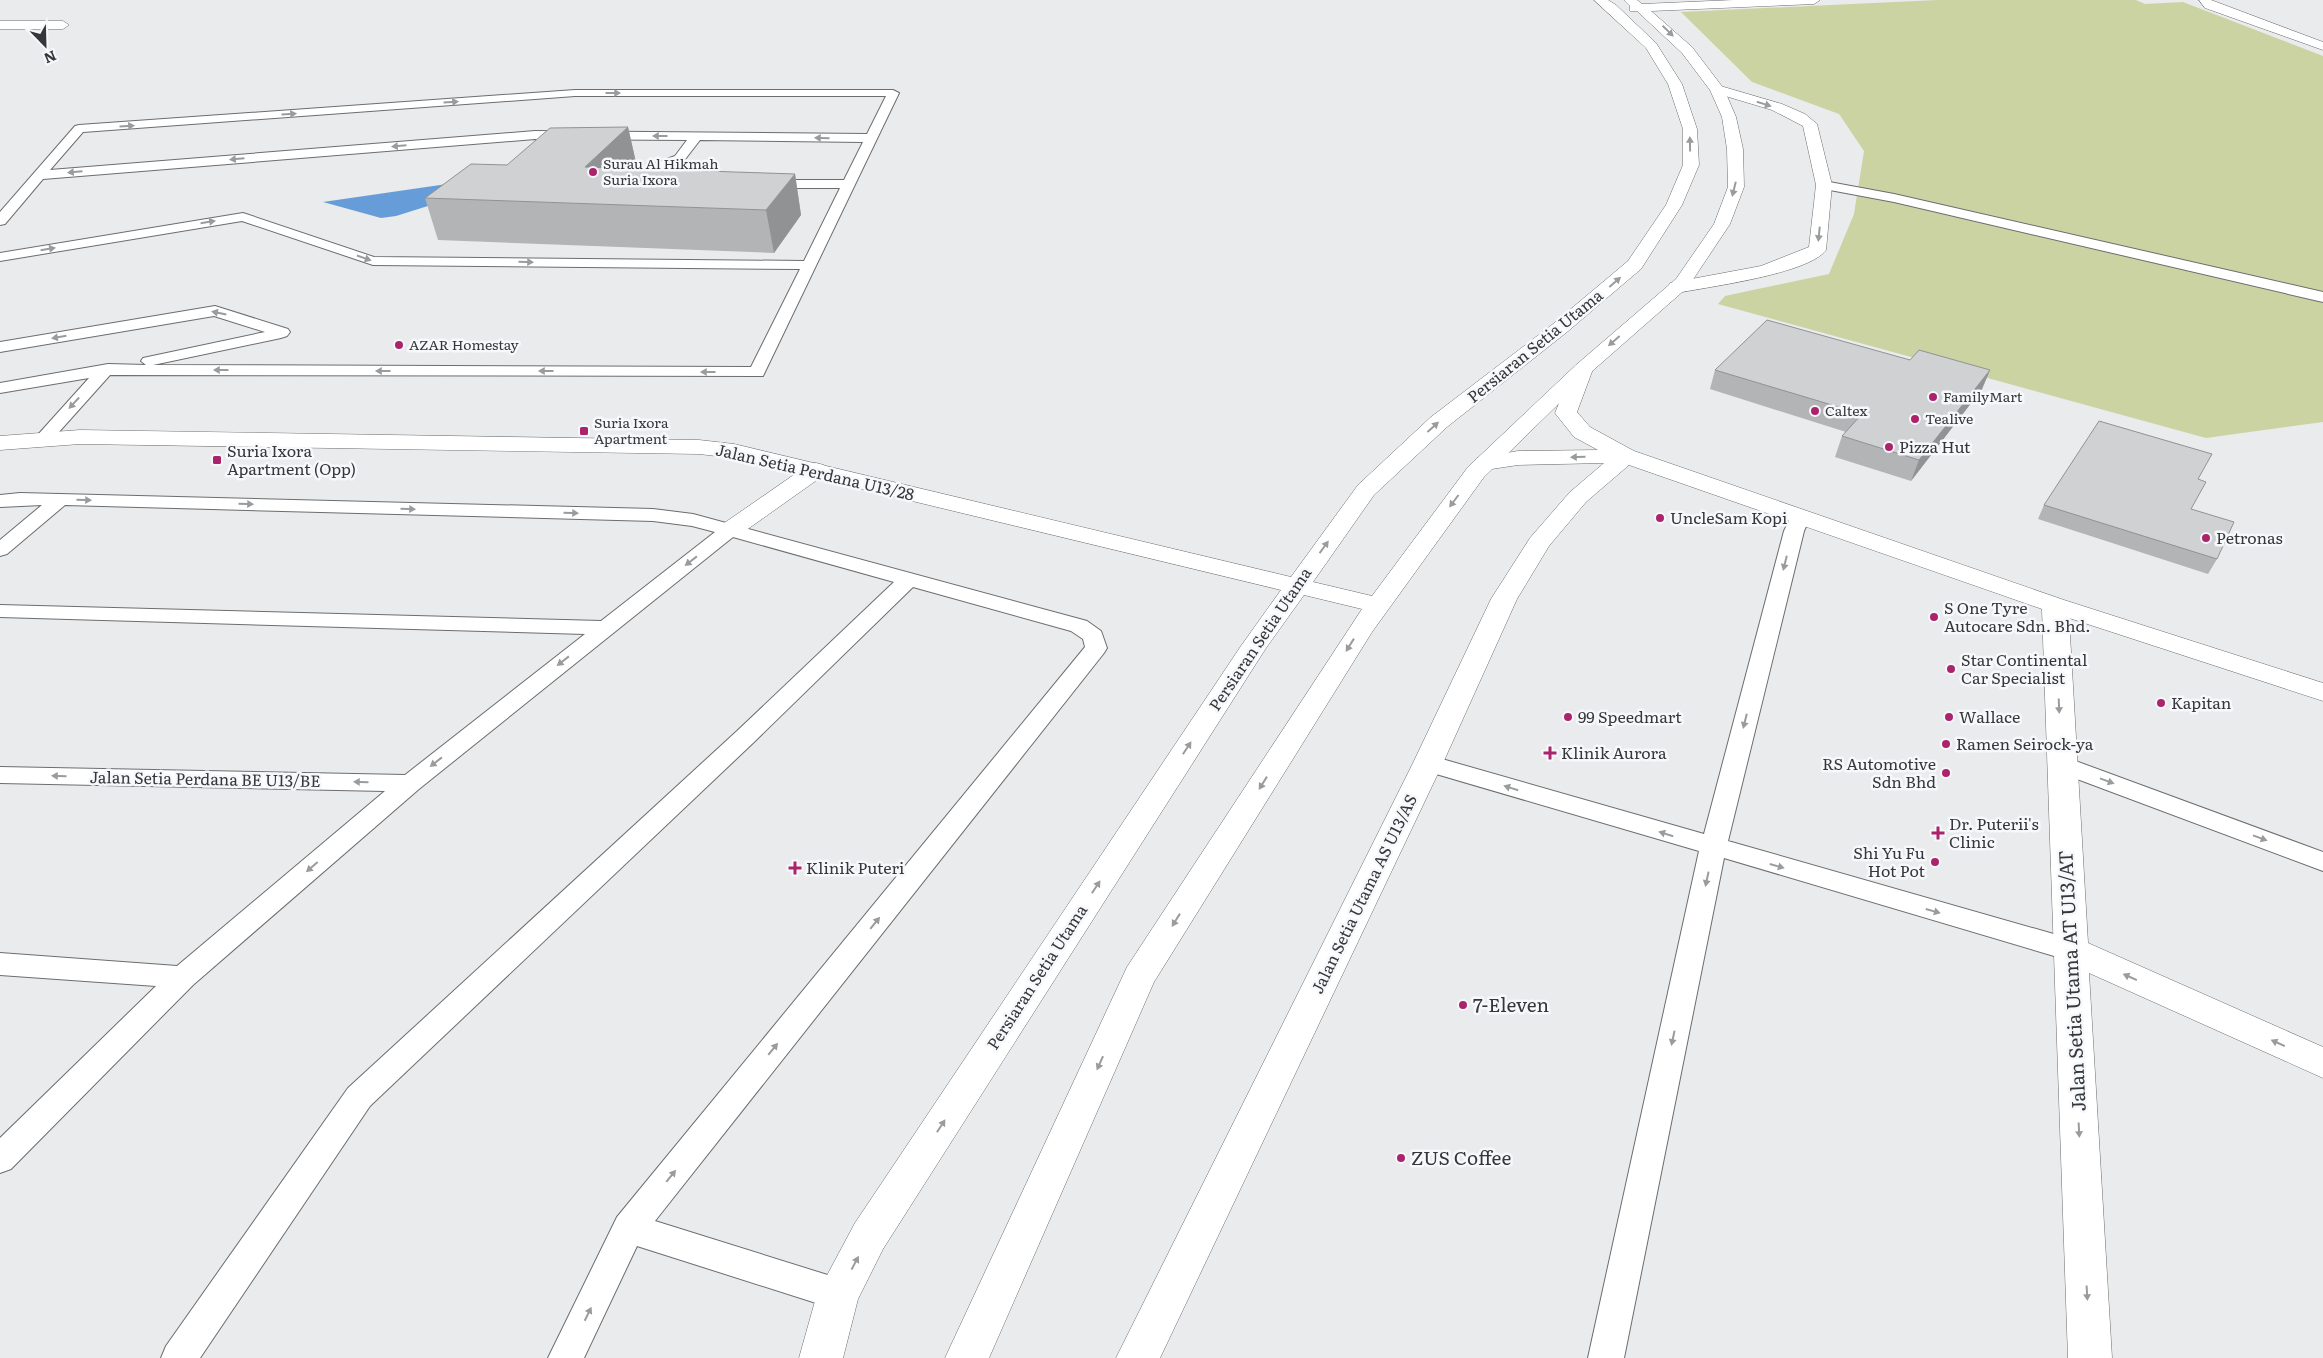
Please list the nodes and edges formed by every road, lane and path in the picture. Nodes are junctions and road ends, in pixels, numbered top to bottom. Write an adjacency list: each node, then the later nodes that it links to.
1 (1814, 0): 4 (street)
2 (2205, 0): 7 (street)
3 (1606, 4): 4 (street); 37 (street, Persiaran Setia Utama, one-way to 3)
4 (1636, 4): 8 (street, one-way to 8)
5 (0, 25): 6 (street)
6 (63, 25)
7 (2320, 44)
8 (1717, 90): 15 (street, one-way to 15); 19 (street, one-way to 19)
9 (696, 137): 10 (lane, one-way to 9); 11 (lane, one-way to 11); 12 (lane)
10 (871, 138): 11 (lane, one-way to 10); 14 (lane)
11 (39, 175): 16 (lane)
12 (660, 184)
13 (750, 184): 14 (lane)
14 (849, 184): 18 (lane)
15 (1824, 185): 19 (street, one-way to 19); 20 (lane)
16 (0, 221)
17 (0, 257): 18 (lane, one-way to 18)
18 (809, 265): 23 (lane, one-way to 23)
19 (1677, 287): 22 (street, one-way to 22)
20 (2323, 297)
21 (0, 347): 23 (lane, one-way to 21)
22 (1582, 369): 28 (street); 29 (street)
23 (105, 370): 24 (lane); 26 (lane, one-way to 26)
24 (7, 388): 25 (lane)
25 (0, 404)
26 (44, 438): 27 (street, Jalan Setia Perdana U13/28); 30 (street, Jalan Setia Perdana U13/28)
27 (0, 443)
28 (1626, 456): 29 (street, one-way to 29); 33 (street); 43 (street, Jalan Setia Utama AS U13/AS)
29 (1484, 463): 38 (street, one-way to 38)
30 (816, 470): 34 (street); 37 (street, Jalan Setia Perdana U13/28)
31 (60, 499): 32 (lane); 34 (lane, one-way to 34); 35 (lane)
32 (0, 501)
33 (1800, 517): 39 (street); 47 (lane, one-way to 47)
34 (730, 530): 36 (lane); 41 (lane, one-way to 41)
35 (0, 550)
36 (909, 579): 54 (lane, one-way to 36); 56 (lane)
37 (1296, 586): 38 (street, Jalan Setia Perdana U13/28); 55 (street, Persiaran Setia Utama, one-way to 37)
38 (1377, 605): 59 (street, one-way to 59)
39 (2055, 605): 42 (street); 44 (street, Jalan Setia Utama AT U13/AT, one-way to 44)
40 (0, 611): 41 (lane)
41 (605, 628): 46 (lane, one-way to 46)
42 (2323, 692)
43 (1428, 763): 47 (lane, one-way to 43); 60 (street, Jalan Setia Utama AS U13/AS)
44 (2062, 764): 48 (lane, one-way to 48); 49 (street, Jalan Setia Utama AT U13/AT)
45 (0, 775): 46 (lane, Jalan Setia Perdana BE U13/BE, one-way to 45)
46 (410, 783): 51 (lane, one-way to 51)
47 (1713, 848): 49 (lane, one-way to 49); 61 (lane, one-way to 61)
48 (2323, 862)
49 (2071, 950): 52 (street, one-way to 49); 62 (street, Jalan Setia Utama AT U13/AT, one-way to 62)
50 (0, 964): 51 (lane)
51 (183, 977): 53 (lane)
52 (2323, 1063)
53 (0, 1159)
54 (629, 1228): 55 (lane); 57 (lane, one-way to 54)
55 (838, 1294): 58 (street, Persiaran Setia Utama)
56 (179, 1358)
57 (566, 1358)
58 (820, 1358)
59 (966, 1358)
60 (1138, 1358)
61 (1606, 1358)
62 (2090, 1358)

